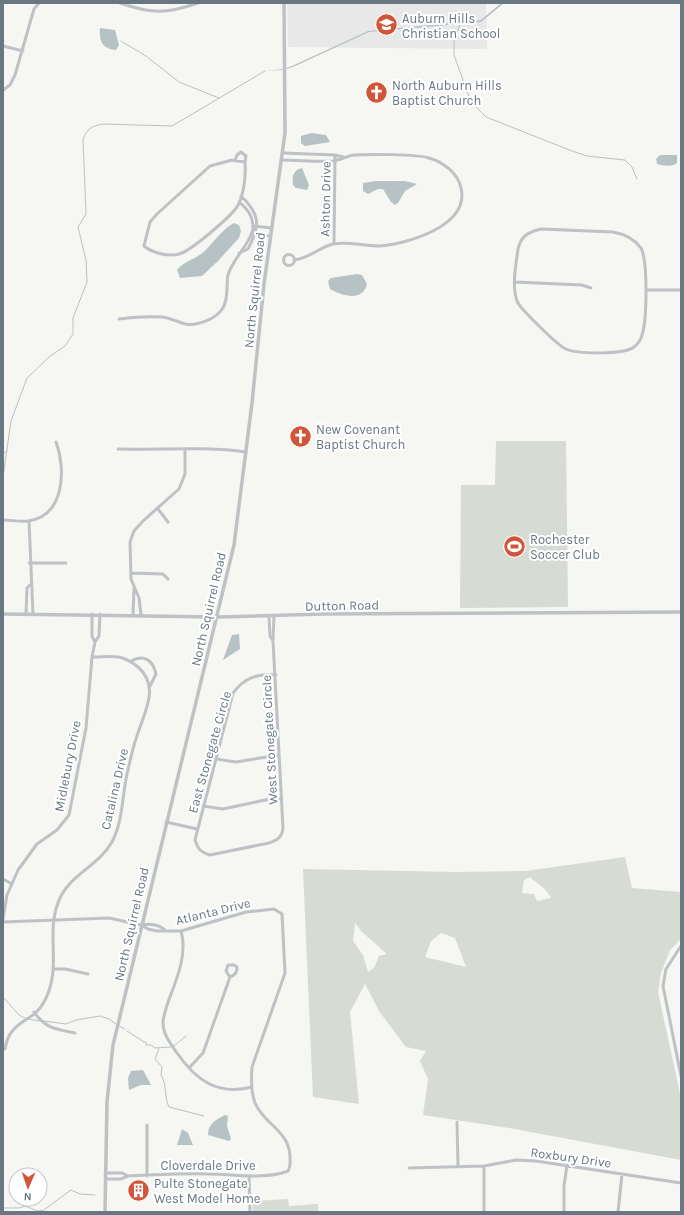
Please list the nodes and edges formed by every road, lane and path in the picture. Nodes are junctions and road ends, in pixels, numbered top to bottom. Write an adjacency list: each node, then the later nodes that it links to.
1 (39, 3): 6 (street)
2 (120, 3): 3 (street)
3 (198, 3)
4 (284, 3): 8 (street, North Squirrel Road)
5 (3, 46): 6 (street)
6 (23, 51): 7 (street)
7 (3, 90)
8 (283, 153): 9 (street); 12 (street, North Squirrel Road)
9 (310, 154): 10 (street); 13 (street)
10 (335, 154): 11 (street); 14 (street, Ashton Drive)
11 (342, 157): 14 (street); 25 (street)
12 (282, 160): 13 (street); 21 (street, North Squirrel Road)
13 (310, 160): 14 (street)
14 (335, 160): 25 (street, Ashton Drive)
15 (235, 161): 16 (street); 16 (street); 18 (street)
16 (245, 162): 17 (street)
17 (241, 196): 18 (street); 20 (street)
18 (239, 202): 19 (street)
19 (253, 226): 20 (street); 22 (street)
20 (257, 227): 21 (street); 23 (street)
21 (271, 228): 24 (street, North Squirrel Road)
22 (252, 233): 23 (street); 26 (street)
23 (256, 234): 24 (street); 26 (street)
24 (270, 236): 36 (street, North Squirrel Road)
25 (334, 244): 27 (street)
26 (239, 253): 32 (street)
27 (294, 260)
28 (515, 282): 29 (street); 30 (street); 30 (street)
29 (591, 288)
30 (646, 290): 31 (street)
31 (681, 290)
32 (119, 319)
33 (56, 442): 39 (street)
34 (118, 449): 35 (street)
35 (185, 450): 36 (street); 37 (street)
36 (246, 452): 56 (street, North Squirrel Road)
37 (158, 509): 40 (street); 43 (street)
38 (3, 520): 39 (street)
39 (28, 521): 41 (street)
40 (168, 522)
41 (29, 563): 42 (street); 45 (street)
42 (66, 563)
43 (131, 573): 44 (street); 46 (street)
44 (168, 579)
45 (30, 585): 49 (street); 50 (street)
46 (134, 588): 53 (street); 54 (street)
47 (681, 612): 55 (street, Dutton Road)
48 (3, 614): 49 (street, Dutton Road)
49 (26, 614): 50 (street, Dutton Road)
50 (32, 614): 51 (street, Dutton Road)
51 (92, 614): 52 (street, Dutton Road); 59 (street, Midlebury Drive)
52 (100, 614): 53 (street, Dutton Road); 59 (street, Midlebury Drive)
53 (133, 615): 54 (street, Dutton Road)
54 (141, 615): 56 (street, Dutton Road)
55 (274, 616): 57 (street, Dutton Road); 58 (street, West Stonegate Circle)
56 (218, 617): 57 (street, Dutton Road); 68 (street, North Squirrel Road)
57 (269, 617): 58 (street, West Stonegate Circle)
58 (273, 641): 62 (street, West Stonegate Circle)
59 (95, 642): 60 (street, Midlebury Drive)
60 (92, 657): 61 (street); 72 (street, Midlebury Drive)
61 (131, 661): 63 (street); 63 (street, Catalina Drive)
62 (276, 675): 64 (street, West Stonegate Circle); 65 (street, East Stonegate Circle)
63 (150, 686): 74 (street, Catalina Drive)
64 (279, 755): 65 (street); 66 (street, West Stonegate Circle)
65 (216, 758): 67 (street, East Stonegate Circle)
66 (282, 799): 67 (street); 70 (street, West Stonegate Circle)
67 (203, 806): 69 (street, East Stonegate Circle)
68 (166, 822): 69 (street); 75 (street, North Squirrel Road)
69 (197, 829): 70 (street, East Stonegate Circle)
70 (195, 840)
71 (3, 879): 72 (street)
72 (12, 884): 73 (street, Midlebury Drive)
73 (3, 920): 74 (street)
74 (52, 920): 75 (street); 79 (street, Catalina Drive)
75 (141, 925): 76 (street, Atlanta Drive); 76 (street, Atlanta Drive); 94 (street, North Squirrel Road)
76 (166, 931): 77 (street, Atlanta Drive)
77 (181, 931): 85 (street); 87 (street, Atlanta Drive)
78 (681, 946): 86 (street)
79 (54, 969): 80 (street); 82 (street, Catalina Drive)
80 (88, 974)
81 (230, 977): 85 (street)
82 (34, 1012): 83 (street); 84 (street, Catalina Drive)
83 (75, 1033)
84 (5, 1049)
85 (189, 1068): 87 (street)
86 (681, 1076)
87 (252, 1087): 98 (street, Cloverdale Drive)
88 (457, 1122): 90 (street)
89 (147, 1125): 97 (street)
90 (458, 1165): 92 (street, Roxbury Drive); 93 (street, Roxbury Drive)
91 (567, 1165): 92 (street, Roxbury Drive); 95 (street, Roxbury Drive); 104 (street)
92 (484, 1166): 103 (street)
93 (409, 1168)
94 (106, 1173): 96 (street, Cloverdale Drive); 99 (street, North Squirrel Road)
95 (622, 1174): 100 (street, Roxbury Drive); 105 (street)
96 (128, 1176): 97 (street, Cloverdale Drive); 99 (street, Cloverdale Drive)
97 (147, 1176): 98 (street, Cloverdale Drive)
98 (248, 1176): 102 (street)
99 (105, 1179): 101 (street, North Squirrel Road)
100 (681, 1183)
101 (105, 1212)
102 (250, 1212)
103 (484, 1212)
104 (564, 1212)
105 (618, 1212)

